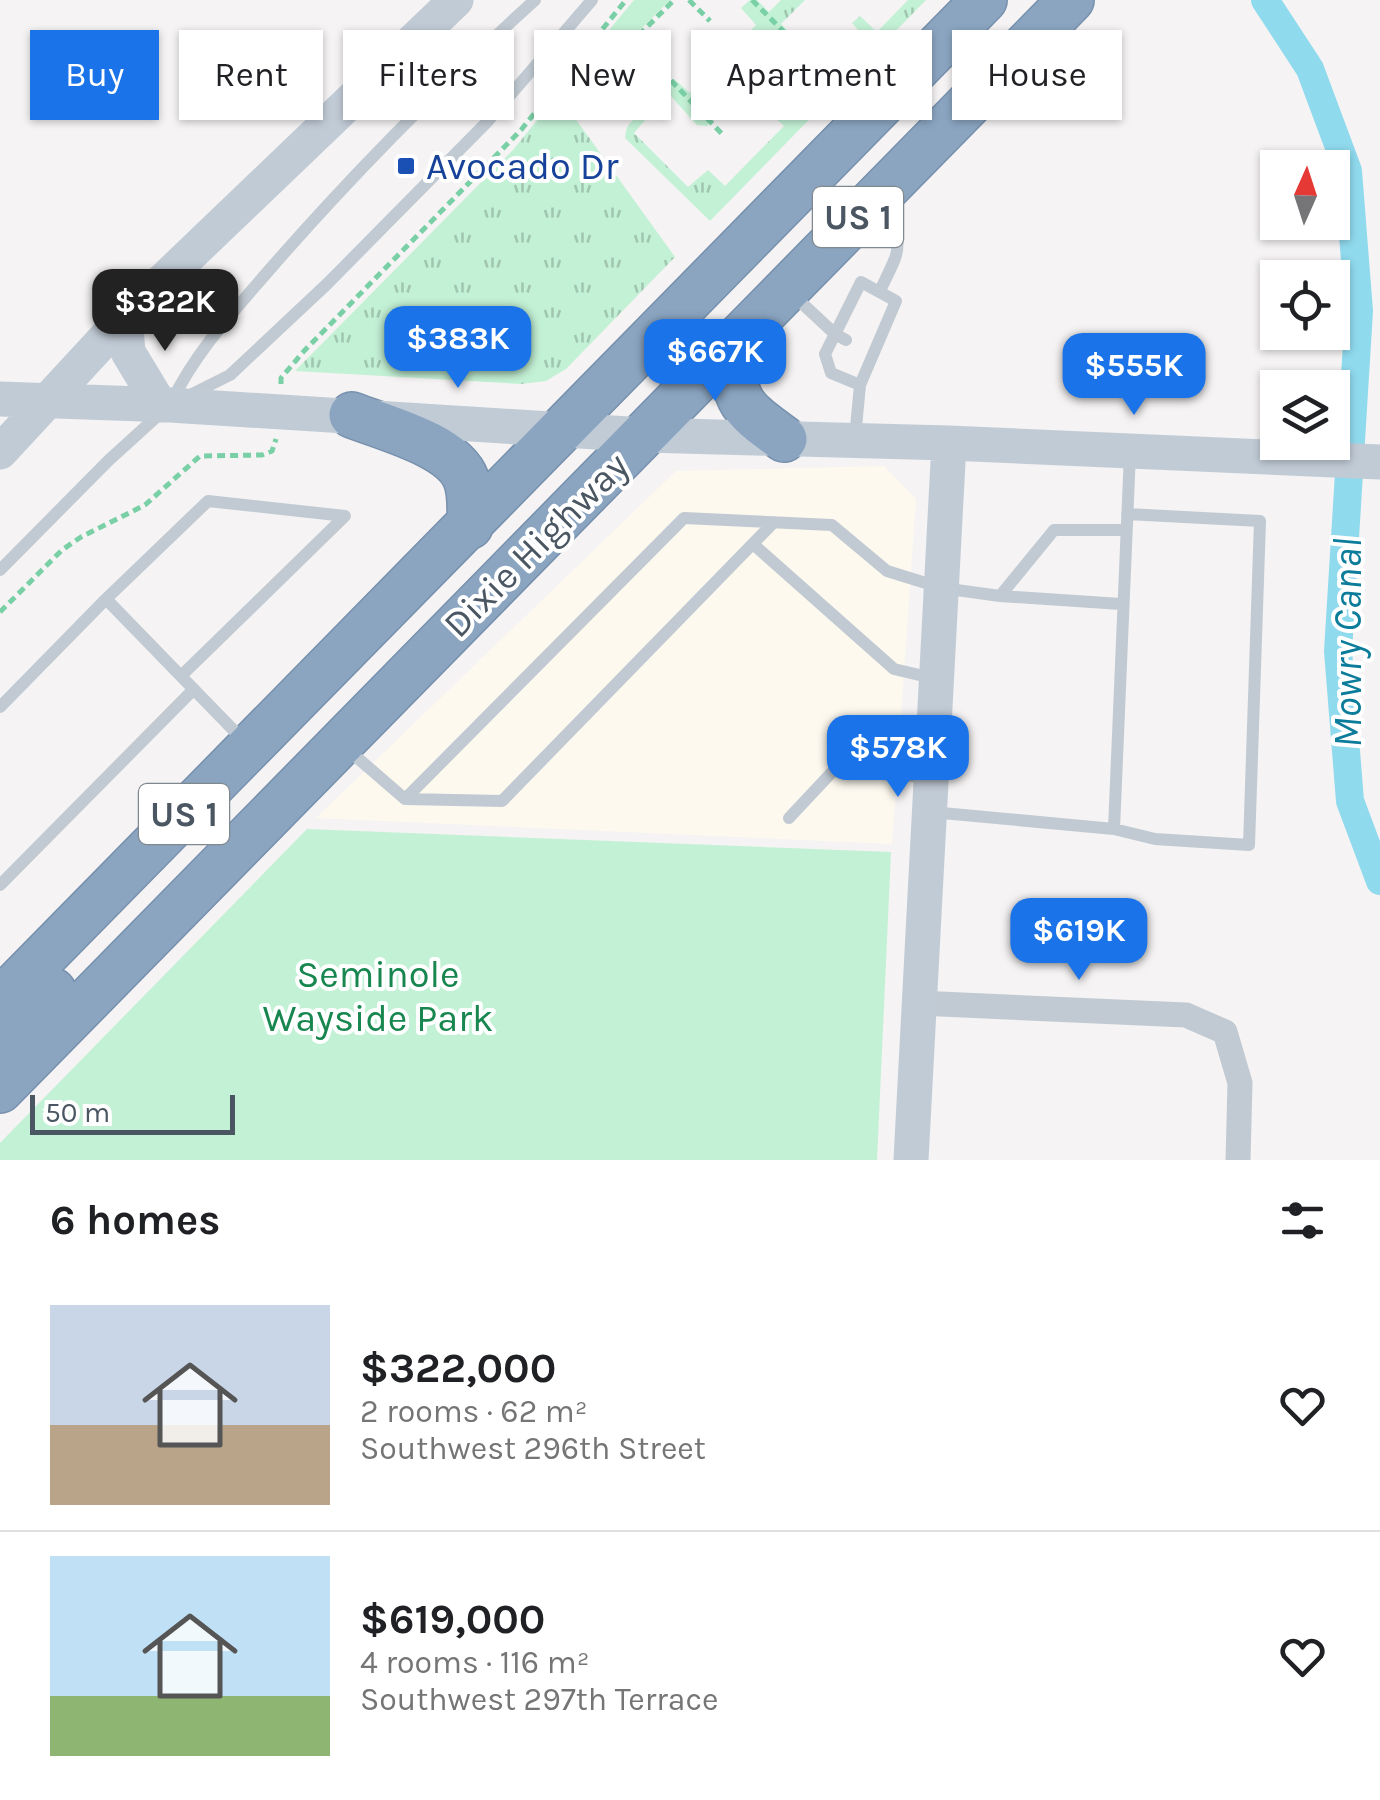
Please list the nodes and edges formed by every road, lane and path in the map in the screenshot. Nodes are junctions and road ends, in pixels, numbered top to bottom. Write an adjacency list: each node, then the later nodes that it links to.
1 (456, 0): 22 (street)
2 (535, 0): 29 (lane)
3 (592, 0): 29 (lane)
4 (626, 0): 11 (path)
5 (674, 0): 12 (path)
6 (688, 0): 10 (path)
7 (752, 0): 13 (path)
8 (1071, 0): 19 (highway, Dixie Highway / US 1)
9 (977, 8): 31 (highway, Dixie Highway / US 1); 32 (highway)
10 (710, 21)
11 (602, 30)
12 (644, 30)
13 (782, 30)
14 (671, 79): 18 (path)
15 (520, 110): 17 (path)
16 (534, 114): 17 (path)
17 (531, 118): 25 (path)
18 (724, 134)
19 (871, 204): 20 (highway, Dixie Highway / US 1); 21 (lane)
20 (787, 288): 23 (lane); 24 (highway, Dixie Highway / US 1)
21 (880, 291): 23 (lane); 26 (lane)
22 (124, 317): 28 (street); 29 (street)
23 (840, 337): 26 (lane)
24 (739, 339): 32 (highway, Dixie Highway / US 1); 34 (highway)
25 (281, 378)
26 (860, 385): 35 (lane)
27 (0, 399): 28 (street)
28 (47, 400): 29 (street); 38 (street)
29 (165, 405): 30 (street); 45 (lane)
30 (352, 416): 31 (street); 42 (highway)
31 (559, 431): 32 (street); 42 (highway, Dixie Highway / US 1); 62 (highway)
32 (644, 435): 34 (street); 55 (highway, Dixie Highway / US 1)
33 (276, 438): 50 (path)
34 (784, 438): 35 (street)
35 (855, 440): 36 (street)
36 (948, 443): 37 (street); 46 (street)
37 (1130, 451): 39 (street); 40 (lane)
38 (0, 452)
39 (1380, 462)
40 (1127, 514): 43 (lane); 61 (lane)
41 (774, 522): 44 (lane); 46 (lane); 58 (lane)
42 (470, 526): 56 (highway, Dixie Highway / US 1)
43 (1126, 530): 47 (lane); 49 (lane)
44 (753, 544): 52 (lane); 58 (lane)
45 (0, 570)
46 (942, 588): 47 (lane); 52 (street)
47 (1000, 596): 49 (lane)
48 (106, 599): 51 (lane); 51 (lane); 54 (lane)
49 (1121, 604): 61 (lane)
50 (0, 612)
51 (181, 676): 53 (lane)
52 (937, 679): 57 (street)
53 (194, 690): 56 (lane); 63 (lane)
54 (0, 707)
55 (341, 744): 58 (lane); 62 (highway, Dixie Highway / US 1)
56 (250, 747): 59 (highway, Dixie Highway / US 1)
57 (931, 794): 60 (lane); 61 (lane); 65 (street)
58 (405, 800)
59 (180, 818): 64 (highway, Dixie Highway / US 1); 66 (highway)
60 (790, 818)
61 (1114, 829)
62 (224, 862): 67 (highway, Dixie Highway / US 1)
63 (0, 885)
64 (0, 1000)
65 (918, 1003): 68 (street); 69 (street)
66 (0, 1044)
67 (0, 1090)
68 (911, 1160)
69 (1238, 1160)

